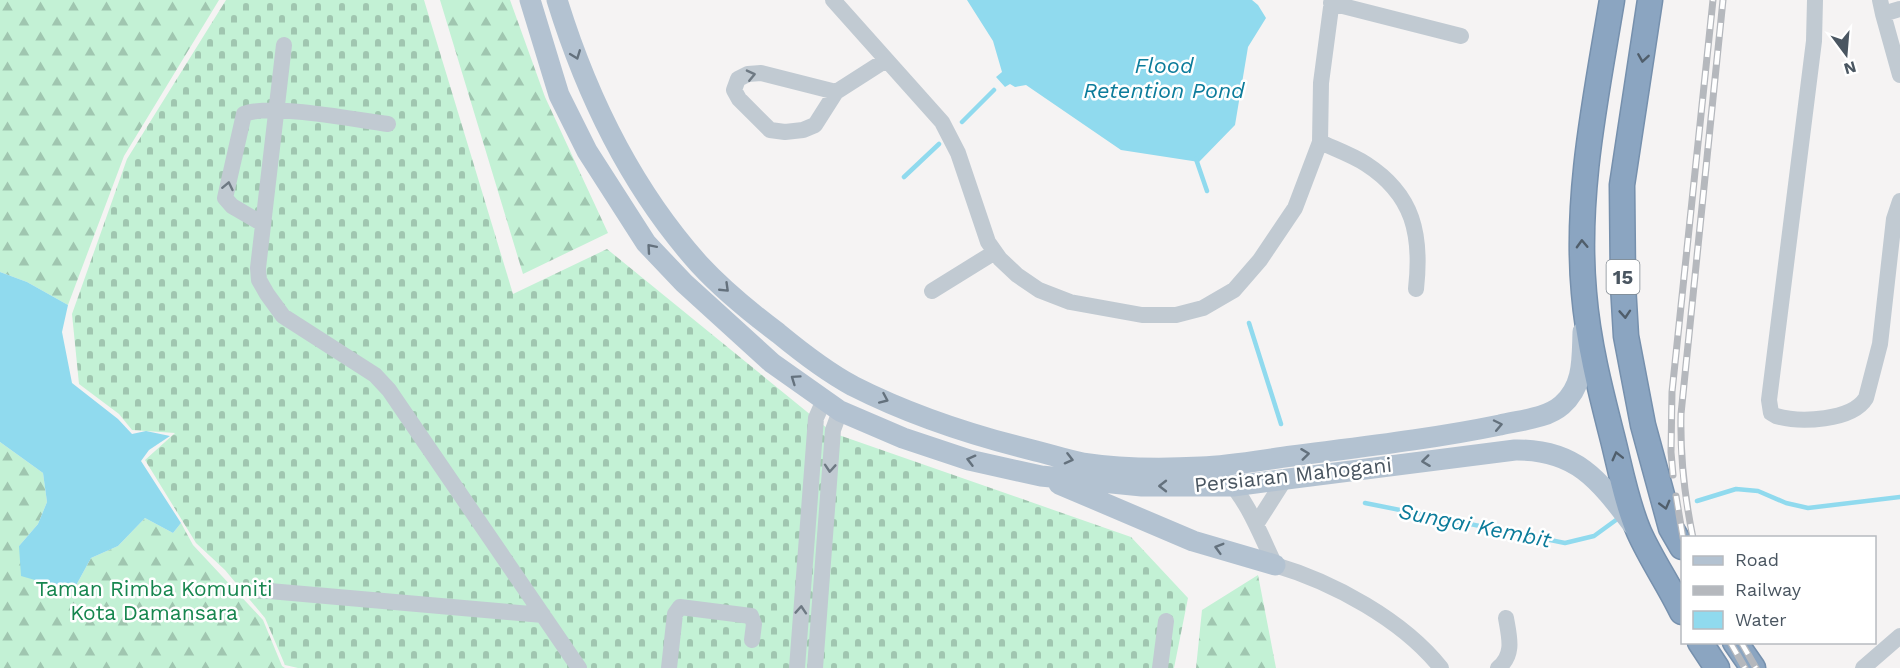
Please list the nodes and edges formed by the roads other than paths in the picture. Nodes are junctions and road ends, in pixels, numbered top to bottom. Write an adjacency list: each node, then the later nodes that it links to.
1 (530, 0): 24 (main road, Persiaran Mahogani, one-way to 1)
2 (557, 0): 25 (main road, Persiaran Mahogani, one-way to 25)
3 (833, 0): 12 (street)
4 (1612, 0): 23 (highway, 15, one-way to 4)
5 (1650, 0): 31 (highway, 15, one-way to 31)
6 (1815, 0): 18 (street)
7 (1332, 1): 10 (street); 17 (street)
8 (1881, 7): 9 (street); 13 (street)
9 (1900, 9)
10 (1461, 36)
11 (284, 45): 15 (street)
12 (886, 60): 14 (street); 20 (street)
13 (1900, 75)
14 (836, 92): 14 (street, one-way to 14)
15 (276, 110): 16 (street); 19 (street); 19 (street, one-way to 15)
16 (388, 124)
17 (1320, 142): 20 (street); 21 (street)
18 (1900, 201)
19 (263, 224): 35 (street)
20 (995, 252): 22 (street)
21 (1416, 289)
22 (932, 291)
23 (1583, 293): 25 (main road, Persiaran Mahogani, one-way to 23); 30 (highway, 15, one-way to 23)
24 (832, 405): 26 (main road, Persiaran Mahogani, one-way to 24); 44 (street, one-way to 24); 45 (street, one-way to 45)
25 (1205, 467): 28 (street)
26 (1041, 476): 28 (main road, Persiaran Mahogani, one-way to 26); 32 (main road, one-way to 26)
27 (1284, 479): 28 (main road, Persiaran Mahogani); 29 (street); 30 (main road, Persiaran Mahogani, one-way to 27)
28 (1233, 486): 29 (street)
29 (1257, 523): 32 (street)
30 (1639, 532): 34 (highway, 15)
31 (1681, 544)
32 (1275, 565): 41 (street)
33 (258, 590): 35 (street)
34 (1681, 608)
35 (543, 615): 42 (street)
36 (1506, 618): 47 (street)
37 (1166, 621): 46 (street)
38 (1900, 636): 49 (street)
39 (752, 640): 43 (street)
40 (1701, 644): 48 (highway)
41 (1439, 667)
42 (579, 668)
43 (669, 668)
44 (797, 668)
45 (815, 668)
46 (1160, 668)
47 (1498, 668)
48 (1717, 668)
49 (1863, 668)

